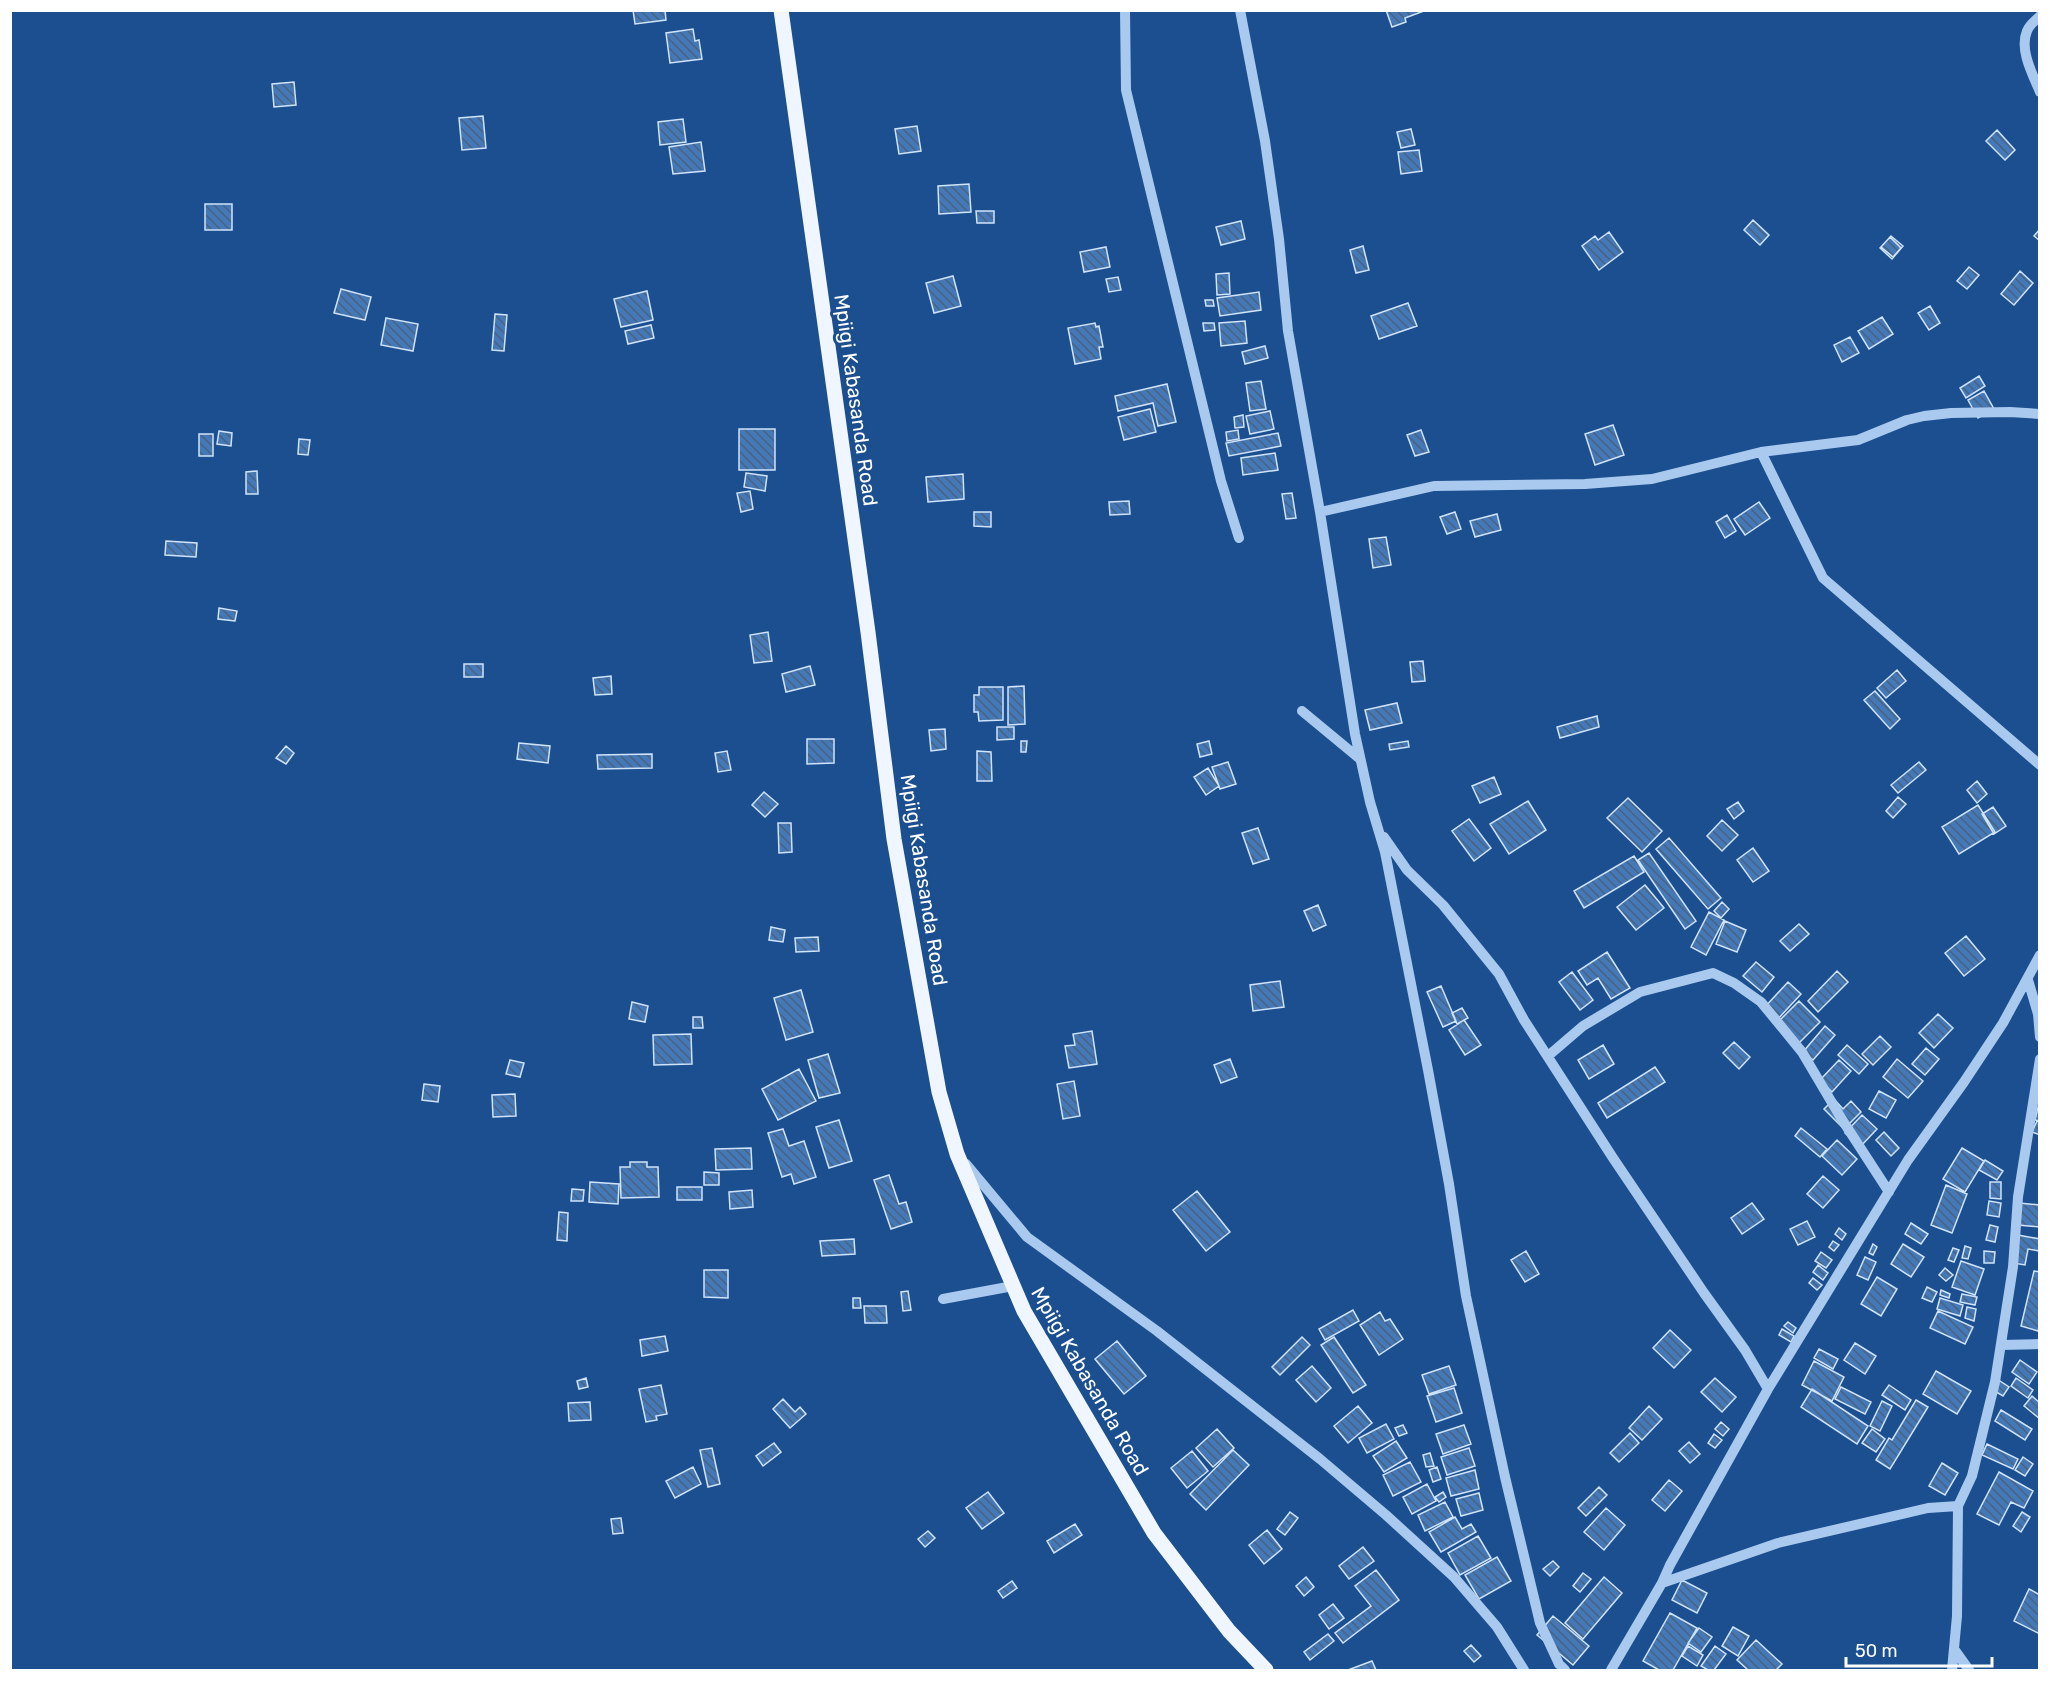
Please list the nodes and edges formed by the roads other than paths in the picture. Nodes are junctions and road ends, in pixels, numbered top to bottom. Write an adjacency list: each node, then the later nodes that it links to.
1 (781, 10): 19 (main road, Mpiigi Kabasanda Road)
2 (1125, 10): 9 (street)
3 (1240, 10): 8 (street)
4 (2040, 16): 5 (street)
5 (2040, 92)
6 (2040, 414): 7 (street)
7 (1761, 452): 8 (street); 12 (street)
8 (1320, 512): 11 (street)
9 (1239, 538)
10 (1302, 711): 11 (street)
11 (1360, 759): 13 (street)
12 (2040, 765)
13 (1380, 832): 17 (street); 31 (street)
14 (2040, 955): 15 (street)
15 (2028, 980): 16 (street); 20 (street)
16 (2040, 1037)
17 (1548, 1056): 20 (street); 25 (street)
18 (2040, 1059): 24 (street)
19 (957, 1154): 21 (main road, Mpiigi Kabasanda Road); 30 (street)
20 (1888, 1192): 25 (street)
21 (1013, 1286): 22 (street); 29 (main road, Mpiigi Kabasanda Road)
22 (943, 1299)
23 (2040, 1344): 24 (street)
24 (2001, 1345): 26 (street)
25 (1768, 1389): 27 (street)
26 (1958, 1506): 27 (street); 28 (street)
27 (1662, 1583): 32 (street)
28 (1954, 1649): 33 (street); 34 (street)
29 (1266, 1671)
30 (1524, 1671)
31 (1565, 1671)
32 (1611, 1671)
33 (1952, 1671)
34 (1969, 1671)

